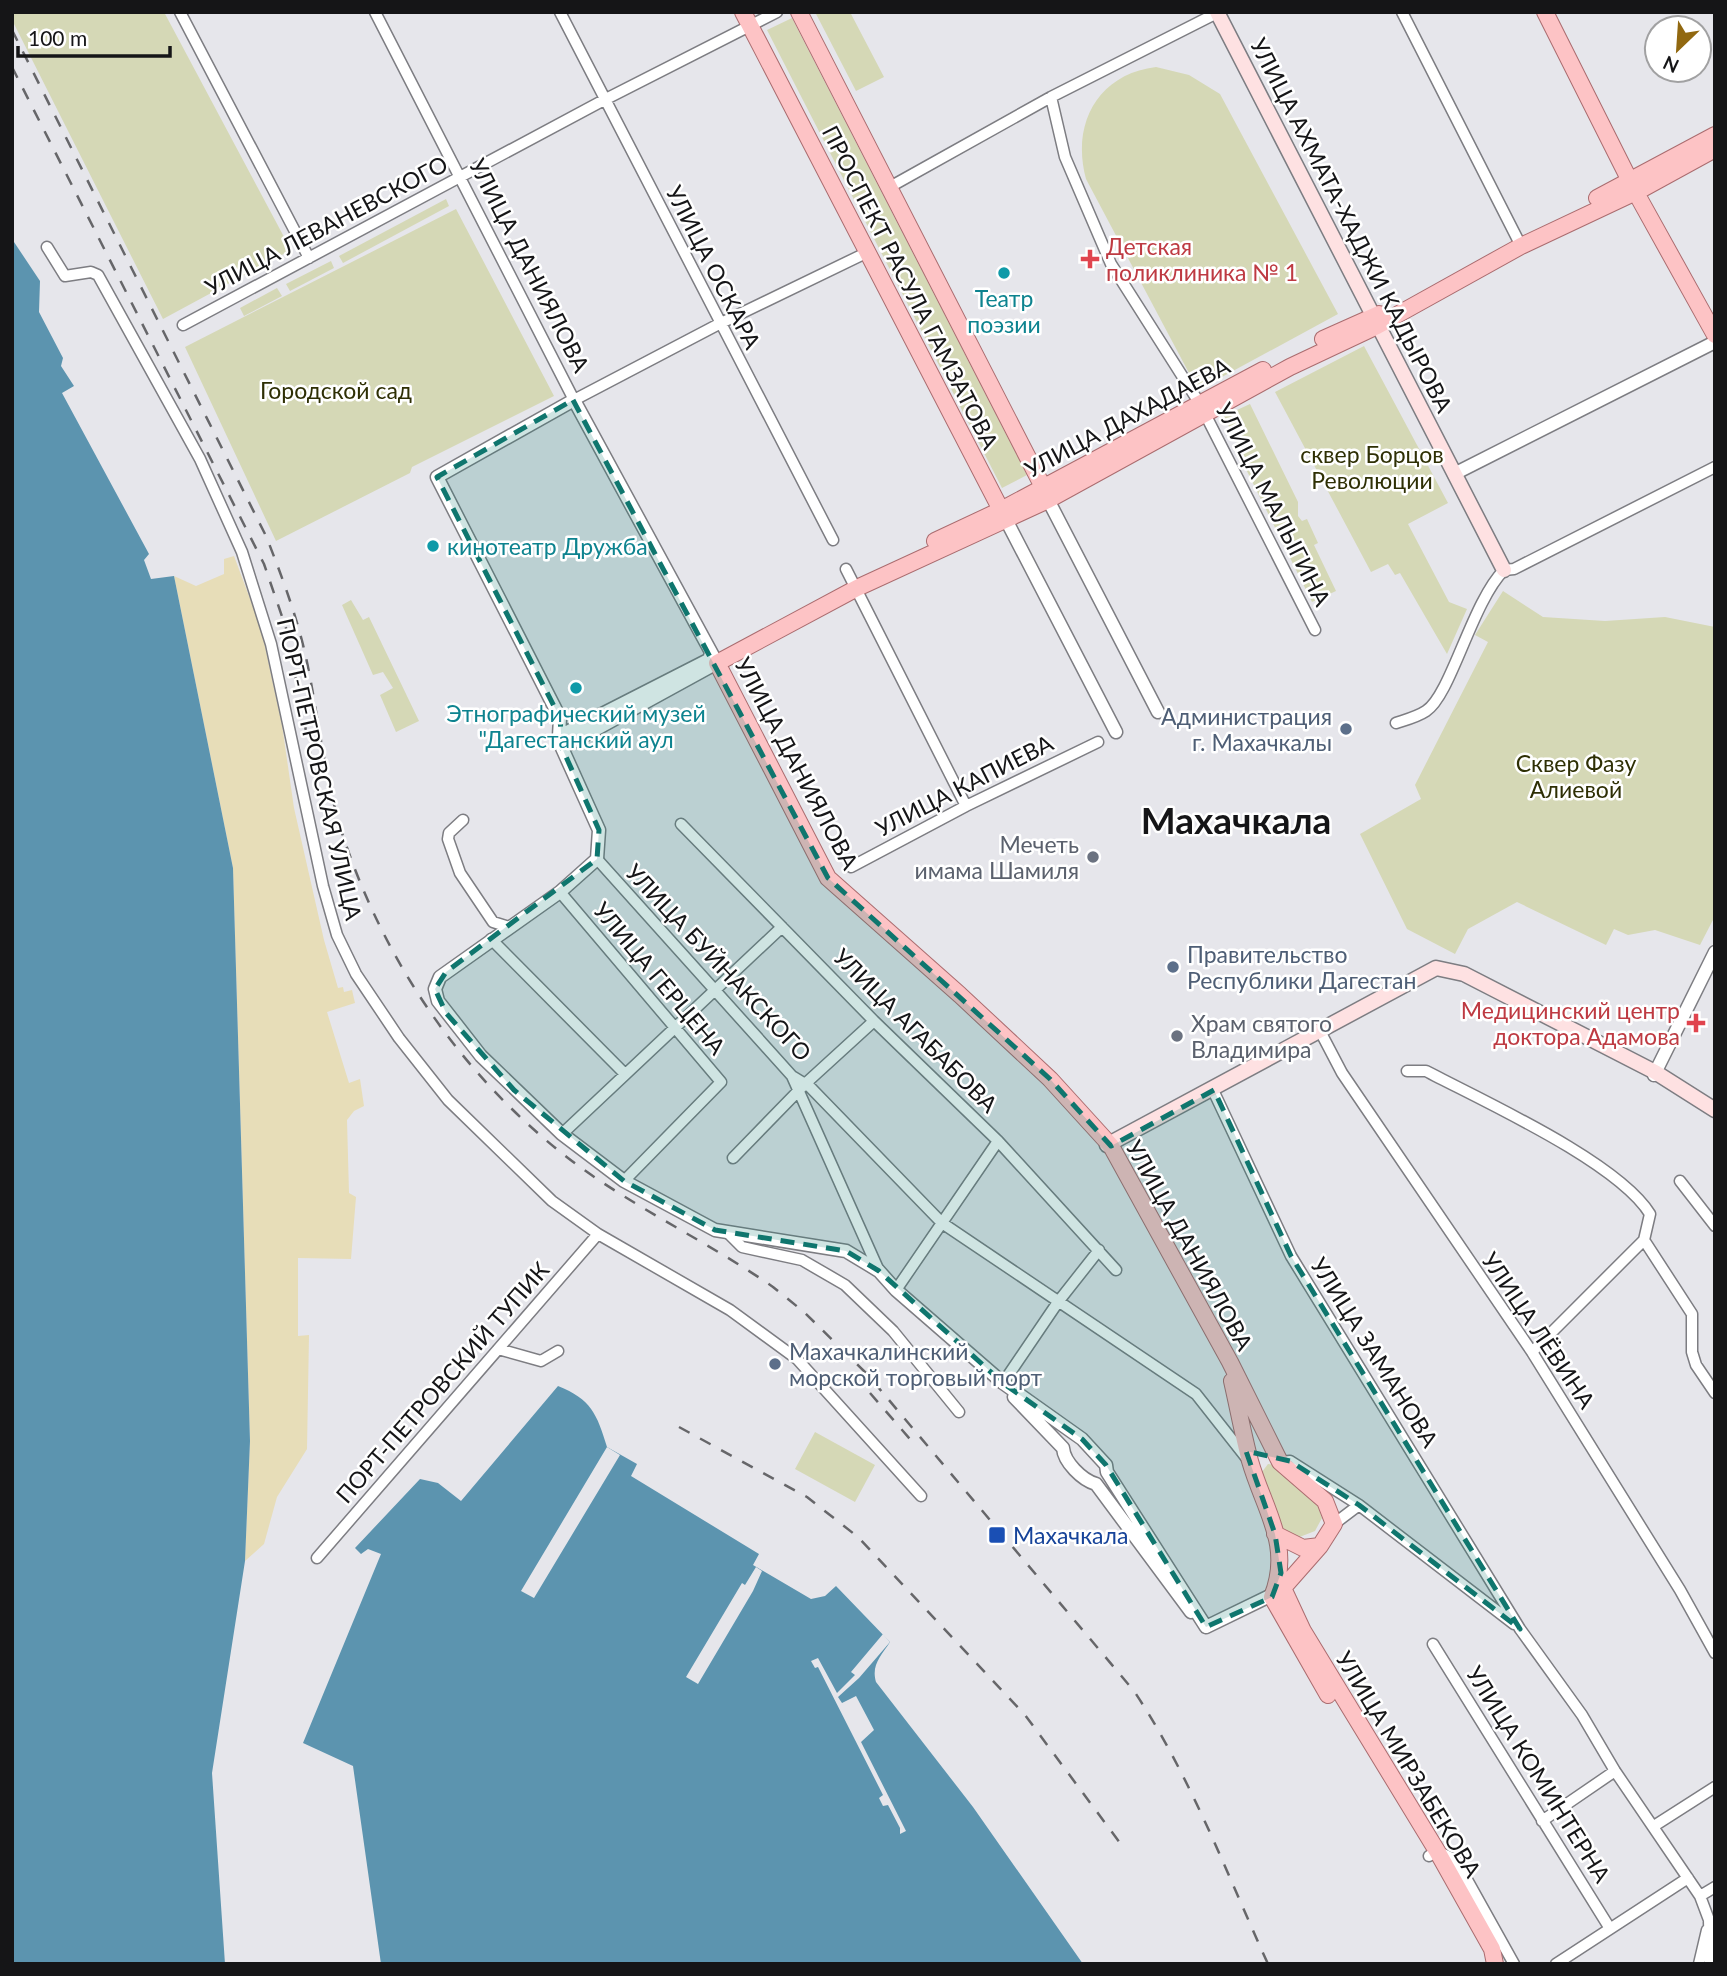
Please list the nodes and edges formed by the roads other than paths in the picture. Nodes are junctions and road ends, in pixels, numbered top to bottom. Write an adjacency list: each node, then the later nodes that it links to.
1 (180, 12): 20 (street)
2 (376, 12): 14 (street, УЛИЦА ДАНИЯЛОВА)
3 (560, 12): 11 (street, УЛИЦА ОСКАРА)
4 (777, 12): 9 (street, УЛИЦА ЛЕВАНЕВСКОГО)
5 (799, 12): 16 (main road, ПРОСПЕКТ РАСУЛА ГАМЗАТОВА)
6 (1402, 12): 17 (street)
7 (1545, 12): 15 (main road)
8 (1218, 13): 10 (street); 21 (main road, УЛИЦА АХМАТА-ХАДЖИ КАДЫРОВА)
9 (747, 19): 11 (street, УЛИЦА ЛЕВАНЕВСКОГО); 19 (main road, ПРОСПЕКТ РАСУЛА ГАМЗАТОВА)
10 (1051, 97): 16 (street); 27 (street, УЛИЦА МАЛЫГИНА)
11 (604, 100): 14 (street, УЛИЦА ЛЕВАНЕВСКОГО); 22 (street, УЛИЦА ОСКАРА)
12 (1715, 135): 15 (main road, УЛИЦА ДАХАДАЕВА)
13 (1715, 149): 15 (main road, УЛИЦА ДАХАДАЕВА)
14 (458, 177): 20 (street, УЛИЦА ЛЕВАНЕВСКОГО); 26 (street, УЛИЦА ДАНИЯЛОВА)
15 (1633, 186): 17 (main road, УЛИЦА ДАХАДАЕВА); 21 (main road, УЛИЦА ДАХАДАЕВА); 24 (main road)
16 (888, 188): 30 (main road, ПРОСПЕКТ РАСУЛА ГАМЗАТОВА)
17 (1518, 240): 21 (main road, УЛИЦА ДАХАДАЕВА)
18 (47, 247): 71 (street, ПОРТ-ПЕТРОВСКАЯ УЛИЦА)
19 (868, 252): 22 (street); 31 (main road, ПРОСПЕКТ РАСУЛА ГАМЗАТОВА)
20 (309, 258): 23 (street, УЛИЦА ЛЕВАНЕВСКОГО)
21 (1376, 322): 27 (main road, УЛИЦА ДАХАДАЕВА); 29 (main road, УЛИЦА АХМАТА-ХАДЖИ КАДЫРОВА)
22 (719, 324): 26 (street); 32 (street, УЛИЦА ОСКАРА)
23 (183, 325)
24 (1715, 335)
25 (1715, 342): 29 (street)
26 (574, 400): 36 (street, УЛИЦА ДАНИЯЛОВА); 40 (street, УЛИЦА БУЙНАКСКОГО)
27 (1202, 409): 30 (main road, УЛИЦА ДАХАДАЕВА); 35 (street, УЛИЦА МАЛЫГИНА)
28 (1715, 467): 33 (street)
29 (1454, 474): 33 (main road, УЛИЦА АХМАТА-ХАДЖИ КАДЫРОВА)
30 (1045, 494): 31 (main road, УЛИЦА ДАХАДАЕВА); 37 (street, ПРОСПЕКТ РАСУЛА ГАМЗАТОВА)
31 (1004, 515): 34 (main road, УЛИЦА ДАХАДАЕВА); 39 (street, ПРОСПЕКТ РАСУЛА ГАМЗАТОВА)
32 (833, 540)
33 (1504, 570): 38 (street)
34 (851, 579): 36 (main road, УЛИЦА ДАХАДАЕВА); 42 (street)
35 (1315, 630)
36 (714, 661): 40 (street, УЛИЦА ДАХАДАЕВА); 64 (main road, УЛИЦА ДАНИЯЛОВА)
37 (1158, 712)
38 (1395, 723)
39 (1116, 733)
40 (561, 742): 45 (street, УЛИЦА БУЙНАКСКОГО)
41 (1098, 742): 42 (street, УЛИЦА КАПИЕВА)
42 (966, 806): 46 (street, УЛИЦА КАПИЕВА)
43 (463, 820): 48 (street)
44 (681, 824): 49 (street, УЛИЦА АГАБАБОВА)
45 (597, 859): 47 (street); 52 (street, УЛИЦА БУЙНАКСКОГО)
46 (851, 867)
47 (560, 892): 48 (street); 54 (street, УЛИЦА ГЕРЦЕНА)
48 (509, 927): 50 (street)
49 (782, 927): 52 (street); 53 (street, УЛИЦА АГАБАБОВА)
50 (491, 939): 57 (street); 62 (street)
51 (1715, 952): 58 (street)
52 (716, 992): 54 (street); 59 (street, УЛИЦА БУЙНАКСКОГО)
53 (874, 1021): 59 (street); 63 (street, УЛИЦА АГАБАБОВА)
54 (675, 1029): 57 (street); 66 (street, УЛИЦА ГЕРЦЕНА)
55 (1320, 1033): 58 (main road); 58 (main road); 60 (main road); 80 (street, УЛИЦА ЛЁВИНА)
56 (1407, 1071): 72 (street)
57 (625, 1074): 62 (street)
58 (1655, 1074): 61 (main road)
59 (802, 1088): 65 (street); 68 (street, УЛИЦА БУЙНАКСКОГО); 75 (street)
60 (1213, 1089): 64 (main road); 98 (street, УЛИЦА ЗАМАНОВА)
61 (1715, 1112)
62 (562, 1134): 66 (street)
63 (998, 1141): 68 (street); 73 (street, УЛИЦА АГАБАБОВА)
64 (1109, 1146): 86 (main road, УЛИЦА ДАНИЯЛОВА); 87 (main road, УЛИЦА ДАНИЯЛОВА)
65 (733, 1158)
66 (624, 1181): 70 (street)
67 (1680, 1181): 69 (street)
68 (942, 1223): 76 (street); 77 (street, УЛИЦА БУЙНАКСКОГО)
69 (1715, 1227)
70 (727, 1232): 75 (street); 83 (street)
71 (598, 1234): 78 (street, ПОРТ-ПЕТРОВСКИЙ ТУПИК); 90 (street, ПОРТ-ПЕТРОВСКАЯ УЛИЦА)
72 (1644, 1240): 80 (street); 82 (street)
73 (1099, 1250): 74 (street, УЛИЦА АГАБАБОВА); 77 (street)
74 (1116, 1270)
75 (879, 1271): 76 (street)
76 (895, 1290): 81 (street)
77 (1058, 1302): 81 (street); 86 (street, УЛИЦА БУЙНАКСКОГО)
78 (498, 1349): 79 (street); 95 (street, ПОРТ-ПЕТРОВСКИЙ ТУПИК)
79 (558, 1351)
80 (1532, 1352): 100 (street, УЛИЦА ЛЁВИНА)
81 (1003, 1382): 84 (street); 85 (street)
82 (1715, 1393)
83 (959, 1412)
84 (1076, 1436): 85 (street); 88 (street)
85 (1063, 1448): 89 (street)
86 (1250, 1462): 87 (main road); 93 (main road, УЛИЦА ДАНИЯЛОВА)
87 (1280, 1462): 91 (street, УЛИЦА ЗАМАНОВА); 92 (main road, УЛИЦА ДАНИЯЛОВА)
88 (1107, 1472): 89 (street); 97 (street)
89 (1096, 1484): 97 (street)
90 (920, 1496)
91 (1359, 1505): 92 (street); 98 (street, УЛИЦА ЗАМАНОВА)
92 (1334, 1524): 94 (main road)
93 (1275, 1534): 94 (main road); 96 (main road, УЛИЦА ДАНИЯЛОВА)
94 (1320, 1546): 96 (main road)
95 (317, 1558)
96 (1278, 1592): 97 (street); 105 (main road, УЛИЦА МИРЗАБЕКОВА)
97 (1206, 1627)
98 (1520, 1629): 101 (street, УЛИЦА ЗАМАНОВА)
99 (1433, 1644): 103 (street, УЛИЦА КОМИНТЕРНА)
100 (1715, 1653)
101 (1615, 1771): 103 (street); 104 (street, УЛИЦА ЗАМАНОВА)
102 (1715, 1787): 104 (street)
103 (1542, 1821): 110 (street, УЛИЦА КОМИНТЕРНА)
104 (1654, 1826): 106 (street, УЛИЦА ЗАМАНОВА)
105 (1433, 1853): 111 (main road, УЛИЦА МИРЗАБЕКОВА); 112 (main road, УЛИЦА МИРЗАБЕКОВА); 113 (street)
106 (1688, 1878): 108 (street, УЛИЦА ЗАМАНОВА); 110 (street)
107 (1715, 1887): 108 (street)
108 (1700, 1896): 109 (street, УЛИЦА ЗАМАНОВА)
109 (1709, 1920): 115 (street); 116 (street, УЛИЦА ЗАМАНОВА)
110 (1609, 1927): 114 (street)
111 (1484, 1964)
112 (1494, 1964)
113 (1514, 1964)
114 (1556, 1964)
115 (1699, 1964)
116 (1710, 1964)

